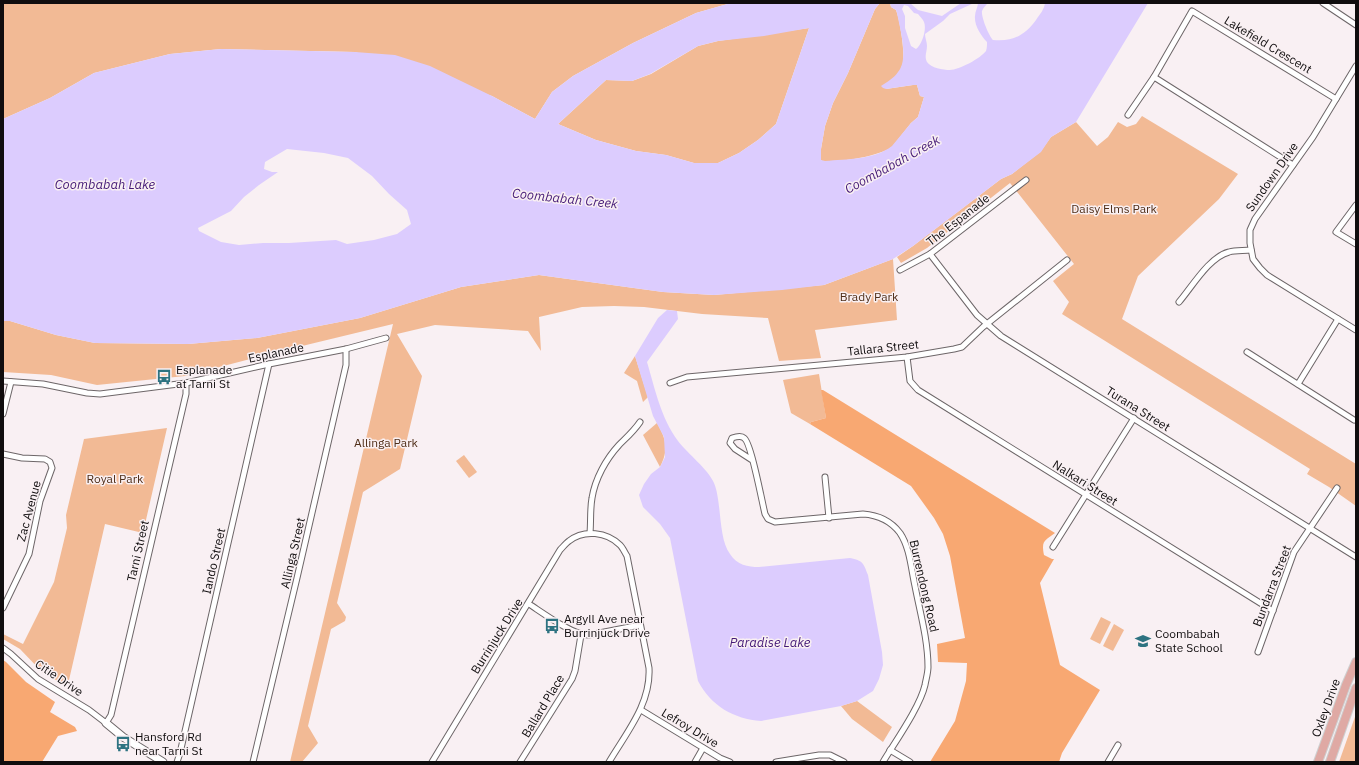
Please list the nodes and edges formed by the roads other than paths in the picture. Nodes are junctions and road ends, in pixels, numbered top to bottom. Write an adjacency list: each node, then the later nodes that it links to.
1 (1324, 3): 2 (street)
2 (1356, 25)
3 (1356, 66): 5 (street, Sundown Drive)
4 (1154, 77): 5 (street, Lakefield Crescent); 6 (street, Lakefield Crescent); 7 (street)
5 (1336, 98): 7 (street, Sundown Drive)
6 (1128, 115)
7 (1293, 165): 11 (street, Sundown Drive)
8 (1026, 180): 12 (street, The Espanade)
9 (1356, 205): 10 (street)
10 (1356, 244)
11 (1251, 250): 15 (street); 16 (street, Sundown Drive)
12 (930, 254): 14 (street, The Espanade); 17 (street, Turana Street)
13 (1067, 260): 17 (street, Tallara Street)
14 (900, 270)
15 (1179, 302)
16 (1338, 319): 18 (street, Sundown Drive); 28 (street)
17 (987, 325): 22 (street, Tallara Street); 30 (street, Turana Street)
18 (1356, 330)
19 (386, 338): 20 (street, Esplanade)
20 (346, 349): 23 (street, Esplanade); 59 (street, Allinga Street)
21 (1246, 352): 28 (street)
22 (907, 357): 27 (street, Tallara Street); 37 (street, Nalkari Street)
23 (269, 364): 26 (street, Esplanade); 58 (street, Iando Street)
24 (3, 381): 25 (street, Esplanade)
25 (12, 382): 26 (street, Esplanade); 29 (street)
26 (186, 383): 53 (street, Tarni Street)
27 (670, 383)
28 (1298, 384): 31 (street)
29 (3, 414)
30 (1134, 418): 37 (street); 39 (street, Turana Street)
31 (1354, 420)
32 (640, 422): 40 (street)
33 (3, 454): 44 (street, Zac Avenue)
34 (752, 460): 34 (street, Burrendong Road); 38 (street, Burrendong Road)
35 (825, 477): 38 (street)
36 (1337, 488): 39 (street, Bundarra Street)
37 (1086, 496): 41 (street); 45 (street, Nalkari Street)
38 (830, 518): 56 (street, Burrendong Road)
39 (1310, 528): 42 (street, Turana Street); 45 (street, Bundarra Street)
40 (590, 533): 43 (street, Burrinjuck Drive); 46 (street)
41 (1053, 547)
42 (1356, 557)
43 (529, 604): 47 (street); 60 (street, Burrinjuck Drive)
44 (3, 608)
45 (1273, 611): 49 (street, Bundarra Street)
46 (640, 625): 47 (street); 52 (street)
47 (581, 634): 61 (street, Ballard Place)
48 (3, 648): 53 (street, Citie Drive)
49 (1258, 652)
50 (1356, 662): 70 (main road, Oxley Drive)
51 (1356, 688): 71 (main road, Oxley Drive)
52 (641, 710): 55 (street, Lefroy Drive); 62 (street)
53 (106, 723): 57 (street)
54 (1118, 745): 69 (street)
55 (703, 748): 63 (street); 64 (street, Lefroy Drive)
56 (890, 750): 67 (street, Burrendong Road); 68 (street)
57 (163, 762)
58 (177, 762)
59 (253, 762)
60 (432, 762)
61 (520, 762)
62 (608, 762)
63 (695, 762)
64 (730, 762)
65 (776, 762): 66 (street)
66 (844, 762)
67 (883, 762)
68 (910, 762)
69 (1108, 762)
70 (1318, 762)
71 (1330, 762)

